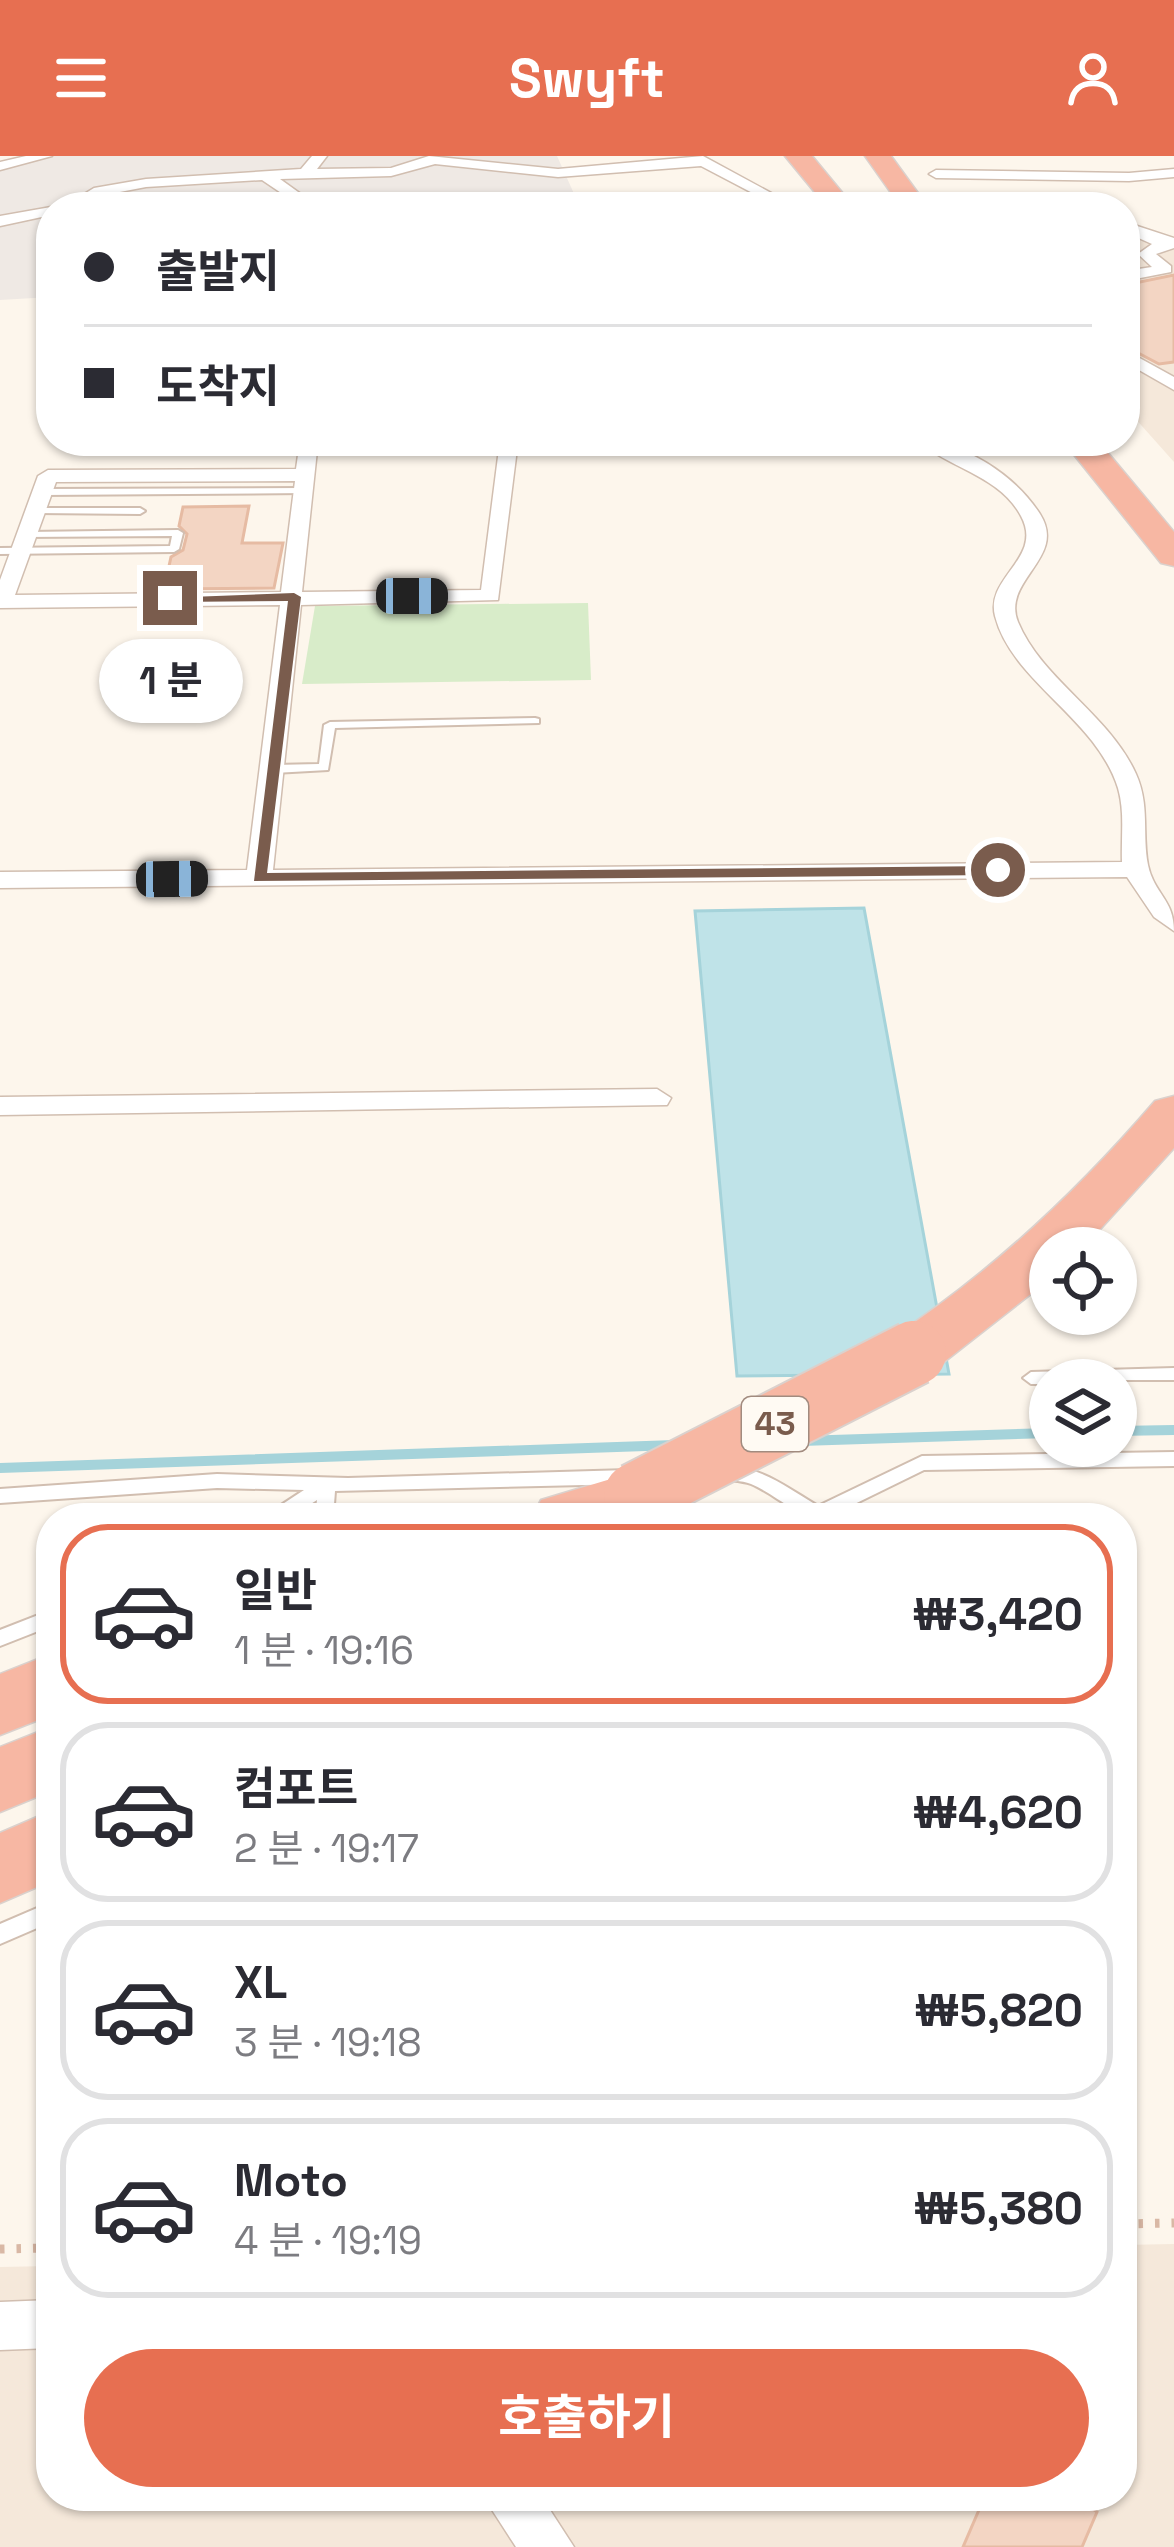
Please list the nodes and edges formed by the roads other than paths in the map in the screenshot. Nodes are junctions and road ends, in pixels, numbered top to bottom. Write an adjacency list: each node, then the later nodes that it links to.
1 (45, 156): 7 (street)
2 (320, 156): 8 (street)
3 (798, 156): 15 (highway)
4 (878, 156): 16 (highway)
5 (435, 158): 6 (street); 8 (street)
6 (697, 159): 14 (street)
7 (0, 166)
8 (305, 173): 11 (street)
9 (1174, 173): 10 (street)
10 (936, 175)
11 (266, 176): 12 (street); 13 (street)
12 (98, 192)
13 (290, 192)
14 (761, 192)
15 (828, 192)
16 (904, 192)
17 (36, 214): 18 (street)
18 (0, 221)
19 (1140, 233): 20 (street)
20 (1171, 244): 21 (street)
21 (1140, 273)
22 (1140, 364): 23 (street)
23 (1174, 385)
24 (308, 456): 28 (street)
25 (507, 456): 33 (street)
26 (955, 456): 37 (street)
27 (1092, 456): 32 (highway)
28 (305, 483): 29 (street); 33 (street)
29 (39, 501): 30 (lane); 31 (street)
30 (140, 511)
31 (16, 546): 31 (lane); 34 (street)
32 (1174, 555)
33 (294, 597): 34 (street); 36 (street)
34 (2, 601)
35 (535, 721): 36 (lane)
36 (274, 769): 38 (street)
37 (1136, 869): 38 (street); 40 (street)
38 (259, 878): 39 (street)
39 (0, 880)
40 (1174, 923)
41 (657, 1098): 42 (street)
42 (0, 1106)
43 (1174, 1113): 51 (highway, 43, bridge)
44 (1174, 1374): 45 (lane)
45 (1137, 1375)
46 (1174, 1459): 53 (lane)
47 (327, 1485): 48 (lane); 49 (lane); 50 (lane); 52 (lane)
48 (0, 1496)
49 (298, 1503)
50 (325, 1503)
51 (620, 1503)
52 (793, 1503)
53 (840, 1503)
54 (36, 1624): 55 (lane)
55 (0, 1638)
56 (36, 1690): 57 (highway)
57 (0, 1706)
58 (36, 1764): 59 (highway)
59 (0, 1780)
60 (36, 1852): 61 (highway)
61 (0, 1869)
62 (36, 1918): 63 (lane)
63 (0, 1934)
64 (36, 2325): 65 (street)
65 (0, 2326)
66 (520, 2511): 67 (street)
67 (548, 2547)

